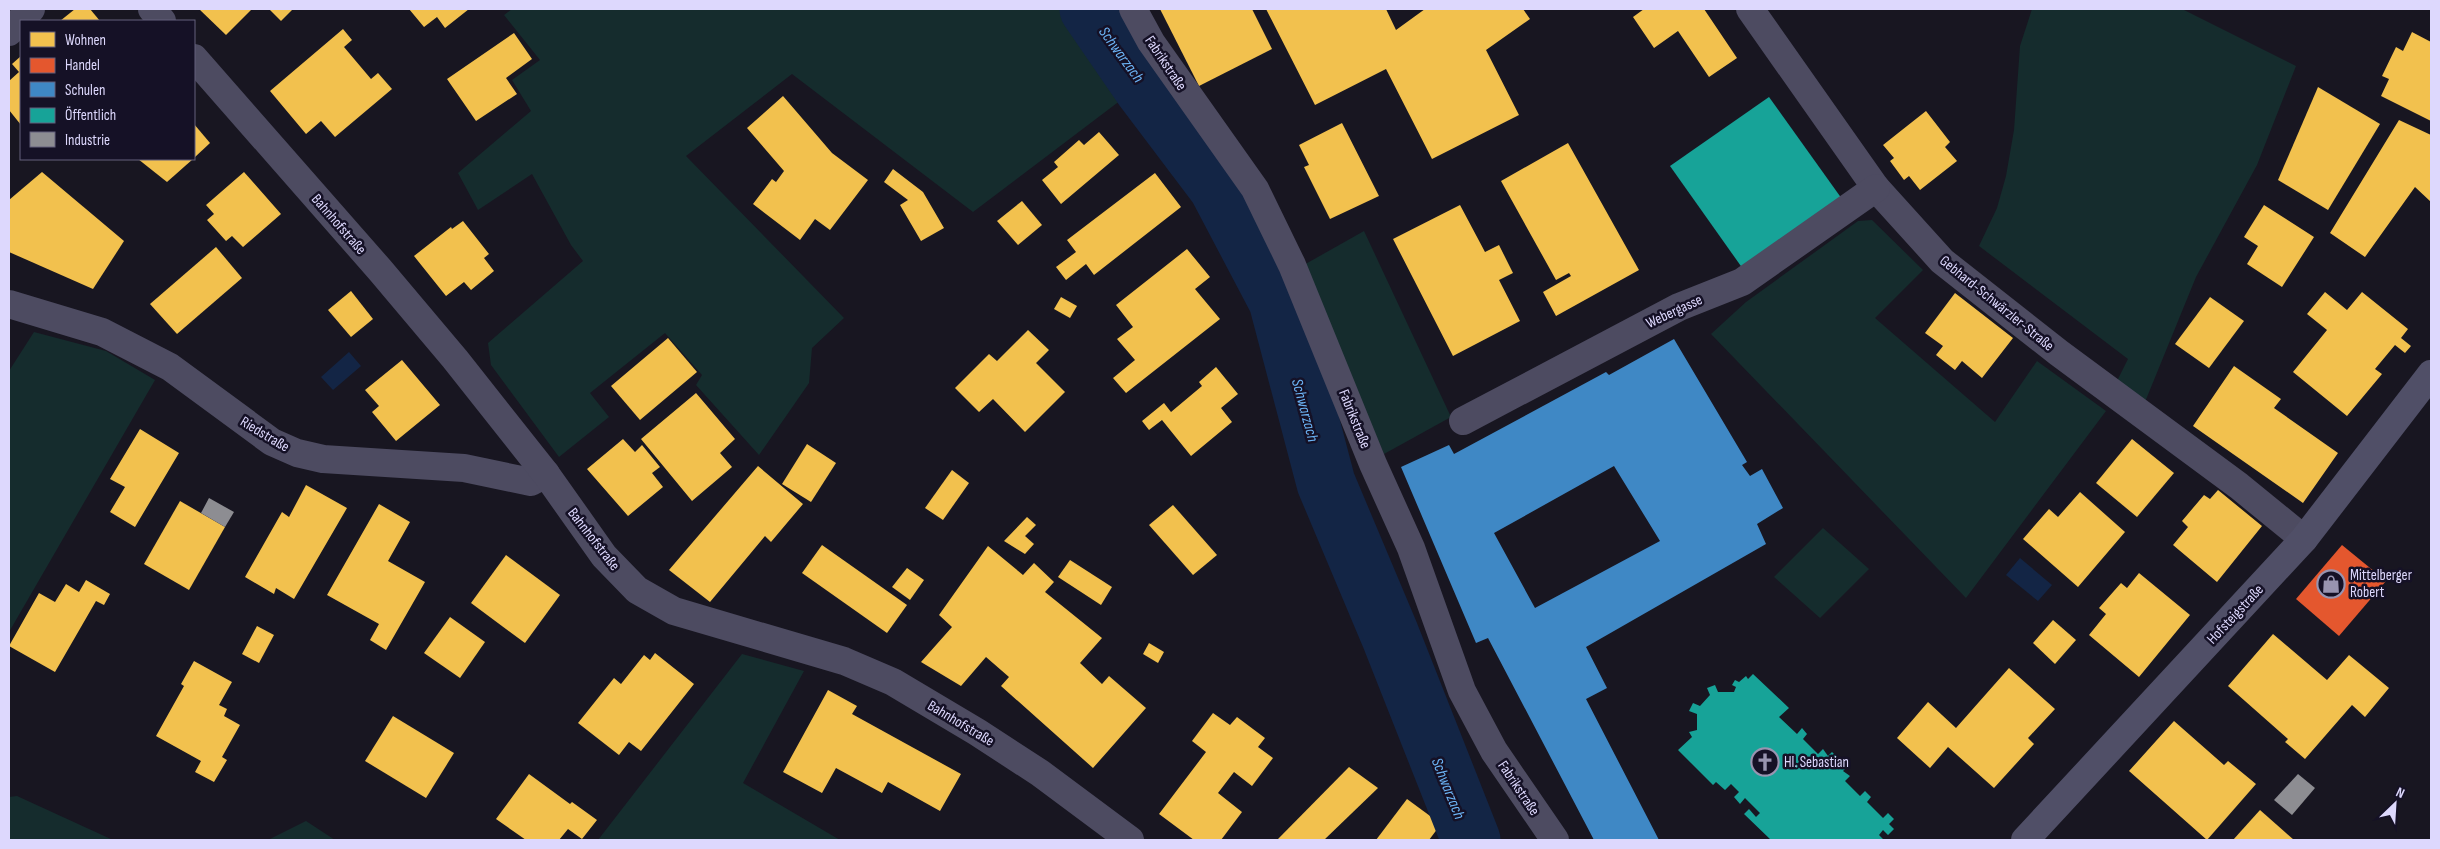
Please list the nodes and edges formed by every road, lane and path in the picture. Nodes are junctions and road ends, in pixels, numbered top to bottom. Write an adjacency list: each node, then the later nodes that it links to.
1 (31, 9): 6 (street)
2 (152, 9): 7 (street)
3 (1132, 9): 17 (street, Fabrikstraße)
4 (1750, 9): 10 (street, Gebhard-Schwärzler-Straße)
5 (20, 20): 8 (street)
6 (20, 20)
7 (161, 20)
8 (9, 32)
9 (195, 59): 14 (street, Bahnhofstraße)
10 (1876, 188): 13 (street, Webergasse); 15 (street, Gebhard-Schwärzler-Straße)
11 (9, 304): 14 (street, Riedstraße)
12 (2431, 374): 15 (main road, Hofsteigstraße)
13 (1464, 421)
14 (546, 474): 16 (street, Bahnhofstraße)
15 (2304, 539): 18 (main road, Hofsteigstraße)
16 (1130, 840)
17 (1555, 840)
18 (2025, 840)

